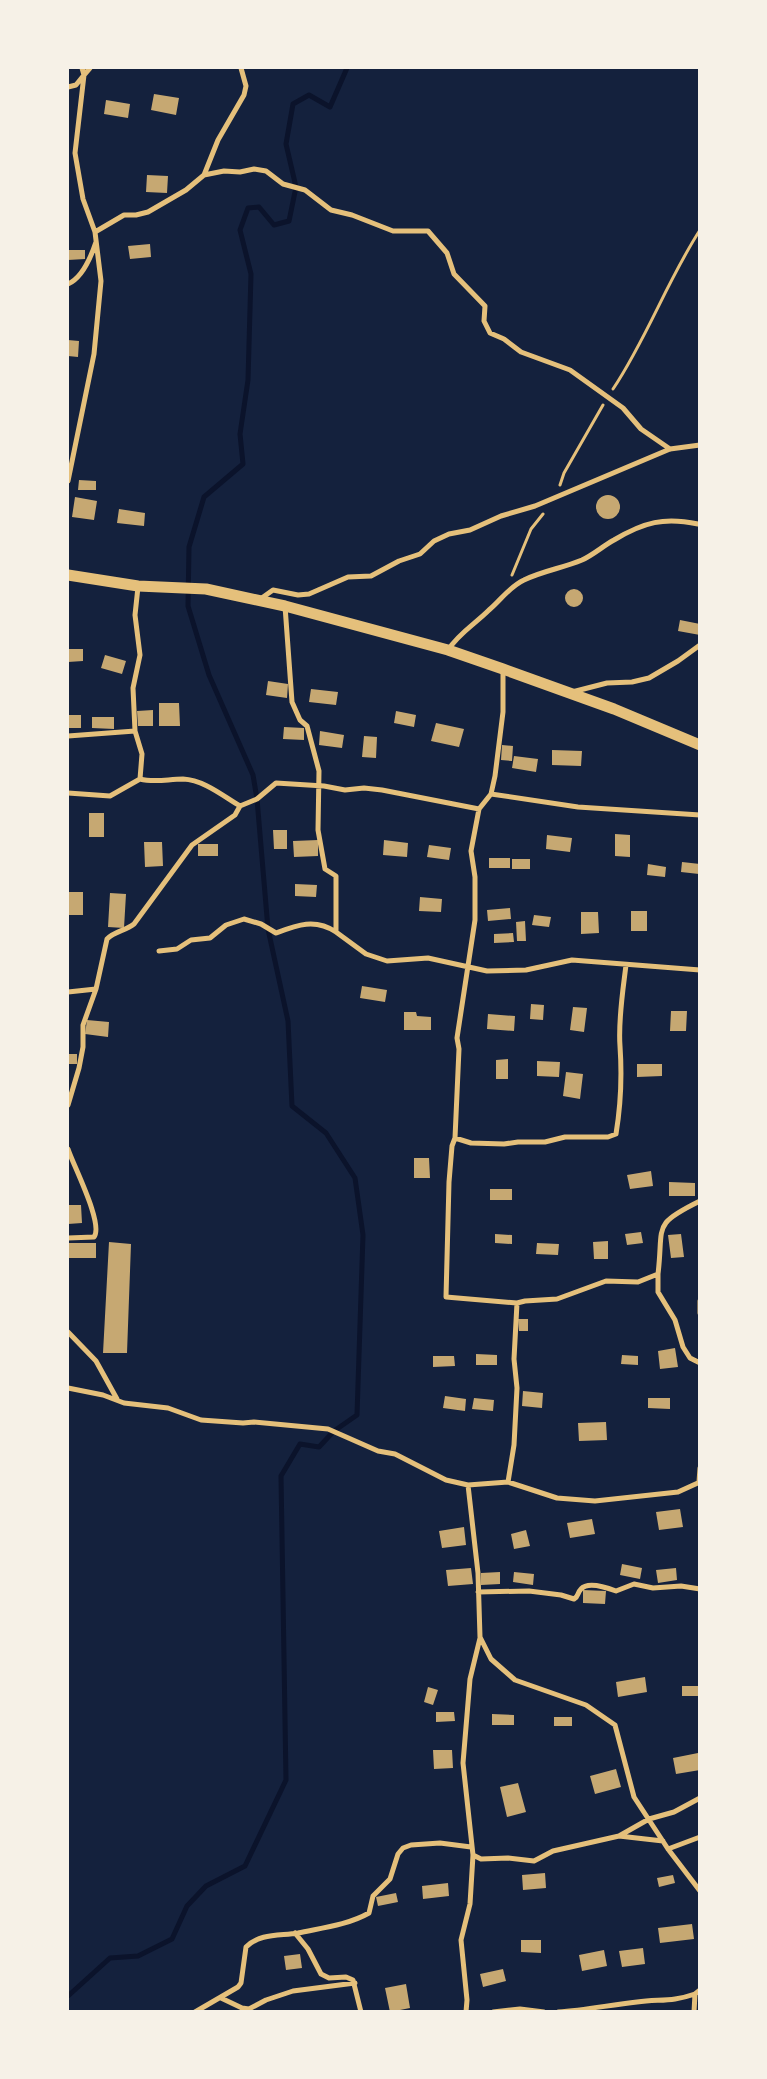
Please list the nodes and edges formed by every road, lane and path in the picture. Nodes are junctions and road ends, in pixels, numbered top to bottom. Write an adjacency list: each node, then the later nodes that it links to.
1 (82, 68): 4 (street)
2 (90, 68): 4 (street)
3 (241, 68): 6 (street)
4 (84, 75): 5 (street); 8 (street)
5 (68, 87)
6 (204, 175): 8 (street); 11 (street)
7 (700, 230): 11 (path)
8 (95, 232): 9 (street)
9 (96, 241): 10 (street); 14 (street)
10 (68, 284)
11 (608, 398): 13 (street); 15 (path)
12 (700, 445): 13 (street)
13 (670, 449): 15 (street)
14 (68, 481)
15 (555, 498): 19 (path); 20 (street)
16 (698, 524): 19 (street)
17 (68, 575): 18 (highway)
18 (138, 586): 20 (highway); 26 (street)
19 (504, 594): 23 (street)
20 (256, 602): 21 (highway)
21 (284, 606): 23 (highway); 30 (street)
22 (700, 645): 25 (street)
23 (448, 650): 24 (highway)
24 (503, 669): 25 (highway); 32 (street)
25 (568, 693): 28 (highway)
26 (135, 731): 27 (street); 29 (street)
27 (68, 736)
28 (700, 745)
29 (140, 780): 31 (street); 33 (street)
30 (319, 786): 33 (street); 34 (street); 36 (street)
31 (68, 793)
32 (491, 794): 34 (street); 35 (street)
33 (240, 806): 41 (street)
34 (479, 809): 39 (street)
35 (700, 815)
36 (336, 932): 37 (street); 39 (street)
37 (159, 951)
38 (626, 965): 39 (street); 40 (street); 44 (street)
39 (468, 968): 44 (street)
40 (700, 970)
41 (96, 989): 42 (street); 43 (street)
42 (68, 992)
43 (68, 1105)
44 (456, 1138): 50 (street)
45 (68, 1149): 47 (street)
46 (700, 1201): 48 (street)
47 (68, 1238)
48 (658, 1274): 50 (street); 53 (street)
49 (700, 1301): 51 (street)
50 (517, 1303): 57 (street)
51 (700, 1313)
52 (68, 1332): 55 (street)
53 (700, 1363)
54 (68, 1388): 55 (street)
55 (117, 1400): 59 (street)
56 (700, 1468): 58 (street)
57 (508, 1482): 58 (street); 59 (street)
58 (699, 1482)
59 (468, 1485): 61 (street)
60 (700, 1589): 61 (street)
61 (478, 1592): 62 (street)
62 (480, 1637): 65 (street); 70 (street)
63 (700, 1798): 64 (street)
64 (659, 1818): 65 (street); 66 (street)
65 (649, 1819): 66 (street); 67 (street)
66 (655, 1827): 69 (street)
67 (618, 1836): 69 (street); 73 (street)
68 (700, 1837): 71 (street)
69 (663, 1841): 71 (street)
70 (472, 1847): 72 (street); 76 (street)
71 (668, 1848): 75 (street)
72 (472, 1855): 73 (street); 74 (street)
73 (481, 1859): 74 (street)
74 (472, 1867): 82 (street)
75 (700, 1891)
76 (295, 1933): 77 (street); 79 (street)
77 (355, 1983): 79 (street); 81 (street)
78 (697, 1992): 85 (street); 86 (street)
79 (221, 1998): 80 (street)
80 (195, 2012)
81 (361, 2012)
82 (466, 2012)
83 (493, 2012): 84 (street)
84 (544, 2012)
85 (558, 2012)
86 (694, 2012)

